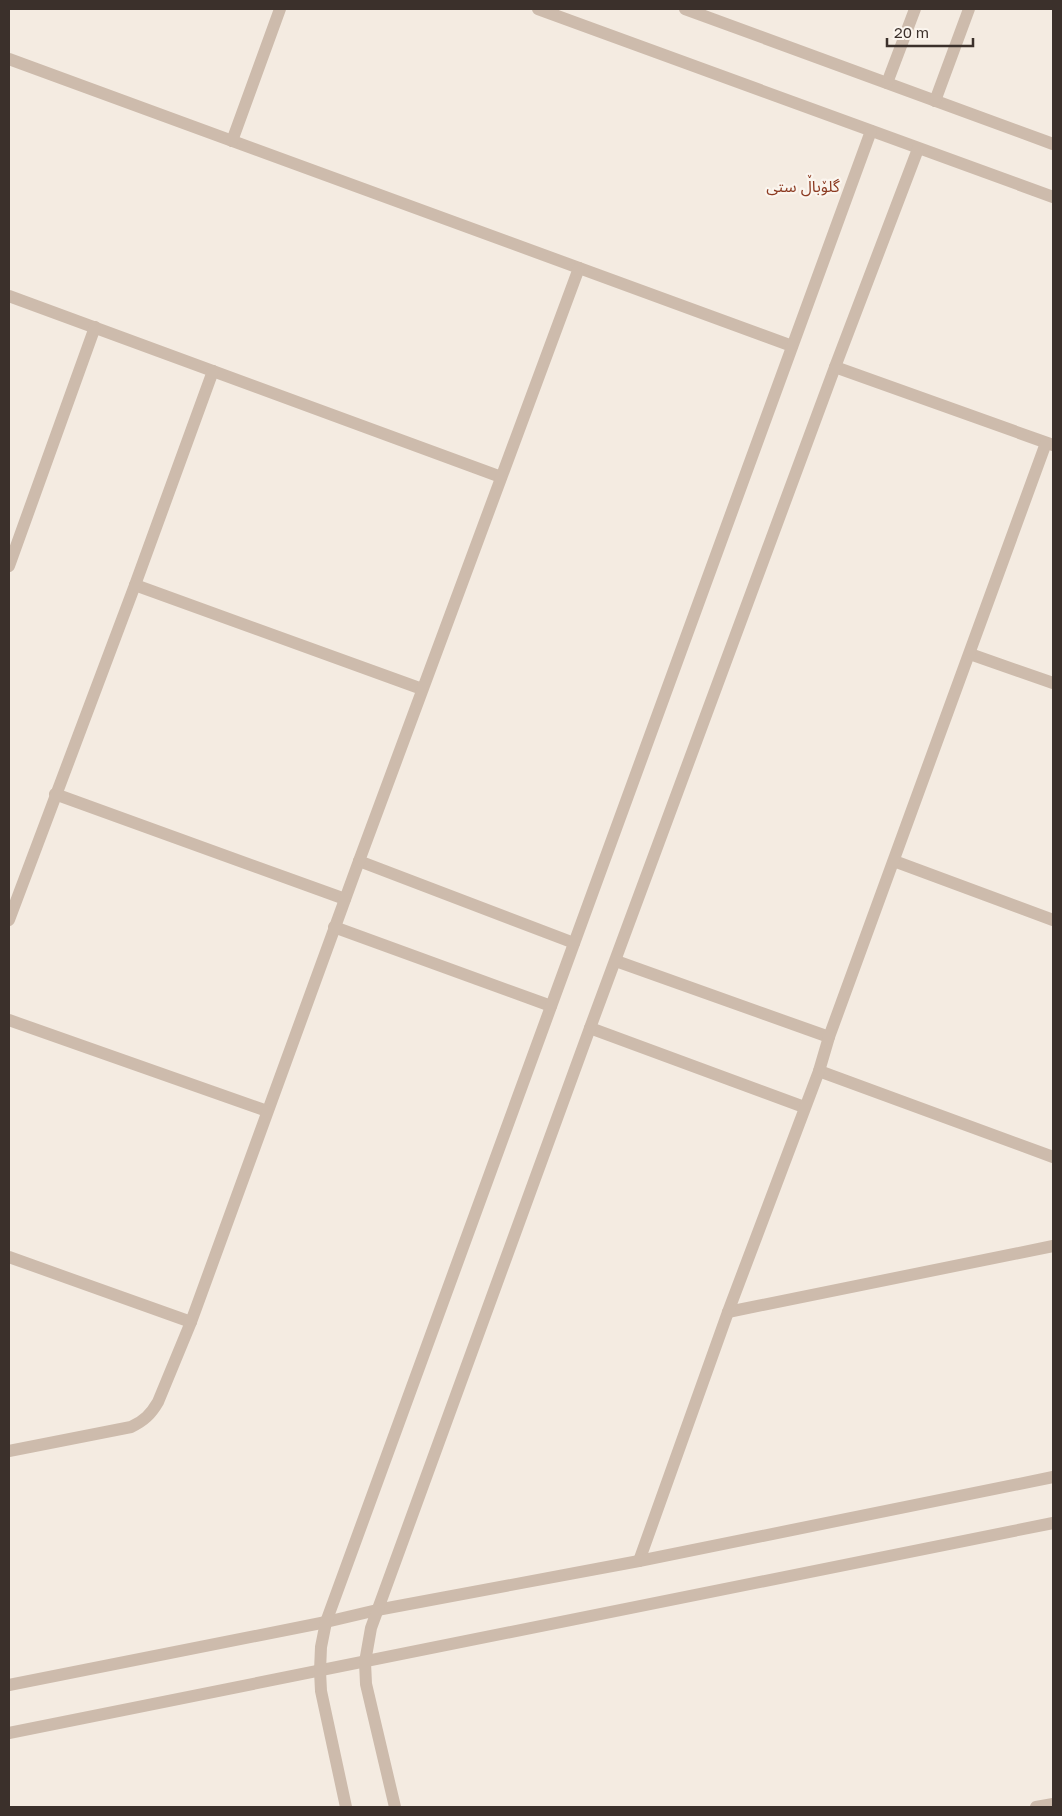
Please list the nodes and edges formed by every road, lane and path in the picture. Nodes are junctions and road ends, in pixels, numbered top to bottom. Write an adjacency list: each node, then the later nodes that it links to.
1 (280, 9): 10 (street)
2 (538, 9): 9 (street)
3 (685, 9): 7 (street)
4 (915, 9): 7 (street)
5 (969, 9): 8 (street)
6 (9, 59): 10 (street)
7 (888, 83): 8 (street)
8 (935, 101): 11 (street)
9 (871, 131): 12 (street); 17 (street)
10 (232, 141): 14 (street)
11 (1053, 144)
12 (918, 148): 13 (street); 18 (street)
13 (1053, 198)
14 (579, 268): 17 (street); 21 (street)
15 (9, 296): 16 (street)
16 (95, 327): 19 (street); 22 (street)
17 (792, 346): 35 (street)
18 (835, 367): 20 (street); 36 (street)
19 (213, 371): 21 (street); 24 (street)
20 (1050, 444): 25 (street)
21 (502, 477): 27 (street)
22 (13, 538): 23 (street)
23 (9, 566)
24 (135, 585): 27 (street); 28 (street)
25 (970, 654): 26 (street); 30 (street)
26 (1053, 684)
27 (422, 689): 29 (street)
28 (55, 794): 31 (street); 32 (street)
29 (358, 861): 31 (street); 35 (street)
30 (894, 861): 33 (street); 40 (street)
31 (344, 899): 34 (street)
32 (9, 920)
33 (1053, 920)
34 (334, 927): 37 (street); 43 (street)
35 (574, 944): 37 (street)
36 (616, 961): 39 (street); 40 (street)
37 (551, 1006): 54 (street)
38 (9, 1020): 43 (street)
39 (590, 1028): 42 (street); 53 (street)
40 (829, 1037): 41 (street)
41 (819, 1071): 42 (street); 44 (street)
42 (804, 1107): 47 (street)
43 (267, 1111): 48 (street)
44 (1053, 1158)
45 (1053, 1246): 47 (street)
46 (9, 1257): 48 (street)
47 (728, 1312): 52 (street)
48 (191, 1322): 49 (street)
49 (9, 1451)
50 (1053, 1477): 52 (street)
51 (1053, 1523): 55 (street)
52 (639, 1561): 53 (street)
53 (377, 1610): 54 (street); 55 (street)
54 (326, 1622): 56 (street); 57 (street)
55 (365, 1662): 56 (street); 61 (street)
56 (320, 1671): 58 (street); 60 (street)
57 (9, 1685)
58 (9, 1733)
59 (1053, 1804): 62 (street)
60 (346, 1807)
61 (395, 1807)
62 (1036, 1807)

